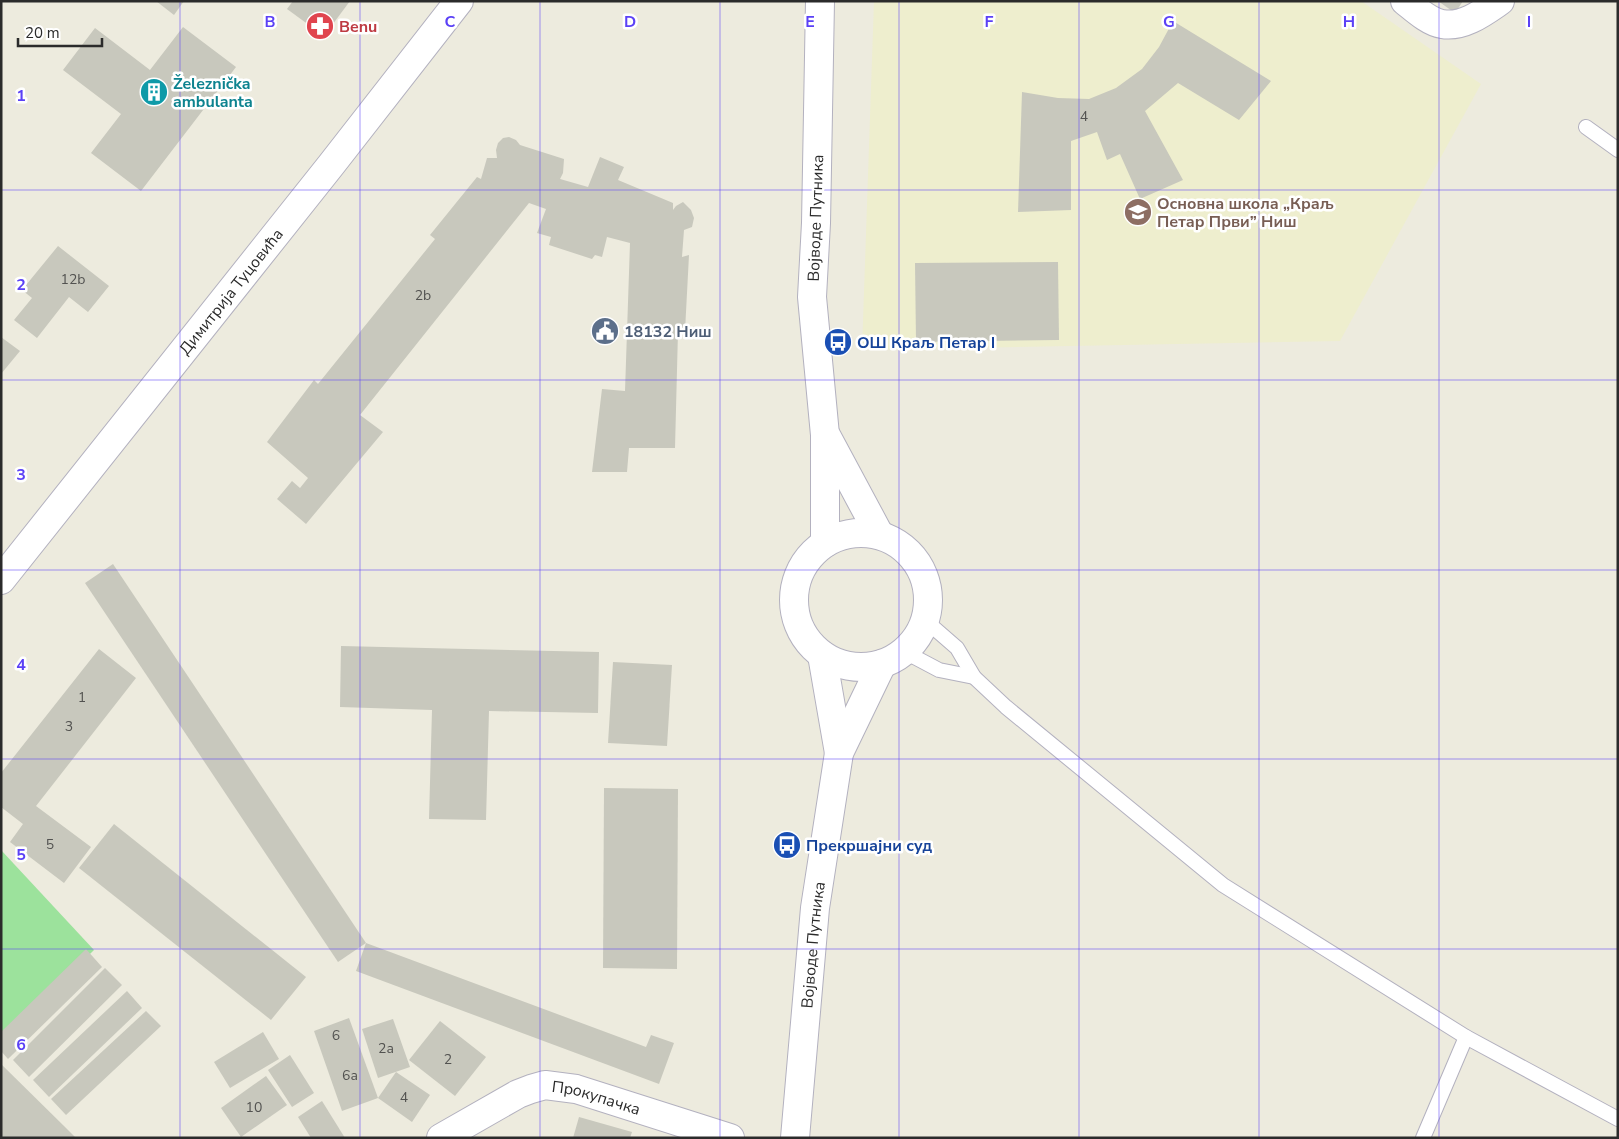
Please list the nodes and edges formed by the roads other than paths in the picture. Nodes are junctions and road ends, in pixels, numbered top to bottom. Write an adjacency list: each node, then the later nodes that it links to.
1 (458, 1): 10 (street, Димитрија Туцовића)
2 (820, 1): 7 (street, Војводе Путника)
3 (1405, 1): 4 (street)
4 (1500, 1)
5 (1586, 127): 6 (lane)
6 (1618, 150)
7 (826, 435): 8 (street, Војводе Путника); 9 (street, Војводе Путника)
8 (879, 534): 9 (street, Војводе Путника); 11 (street, Војводе Путника)
9 (825, 543): 12 (street, Војводе Путника)
10 (1, 580)
11 (926, 620): 13 (street, Војводе Путника); 14 (lane)
12 (822, 655): 13 (street, Војводе Путника); 15 (street, Војводе Путника)
13 (894, 658): 14 (lane); 15 (street, Војводе Путника)
14 (974, 677): 16 (lane)
15 (839, 753): 20 (street, Војводе Путника)
16 (1466, 1038): 17 (lane); 21 (lane)
17 (1618, 1119)
18 (442, 1138): 19 (street, Прокупачка)
19 (730, 1138)
20 (795, 1138)
21 (1423, 1138)

